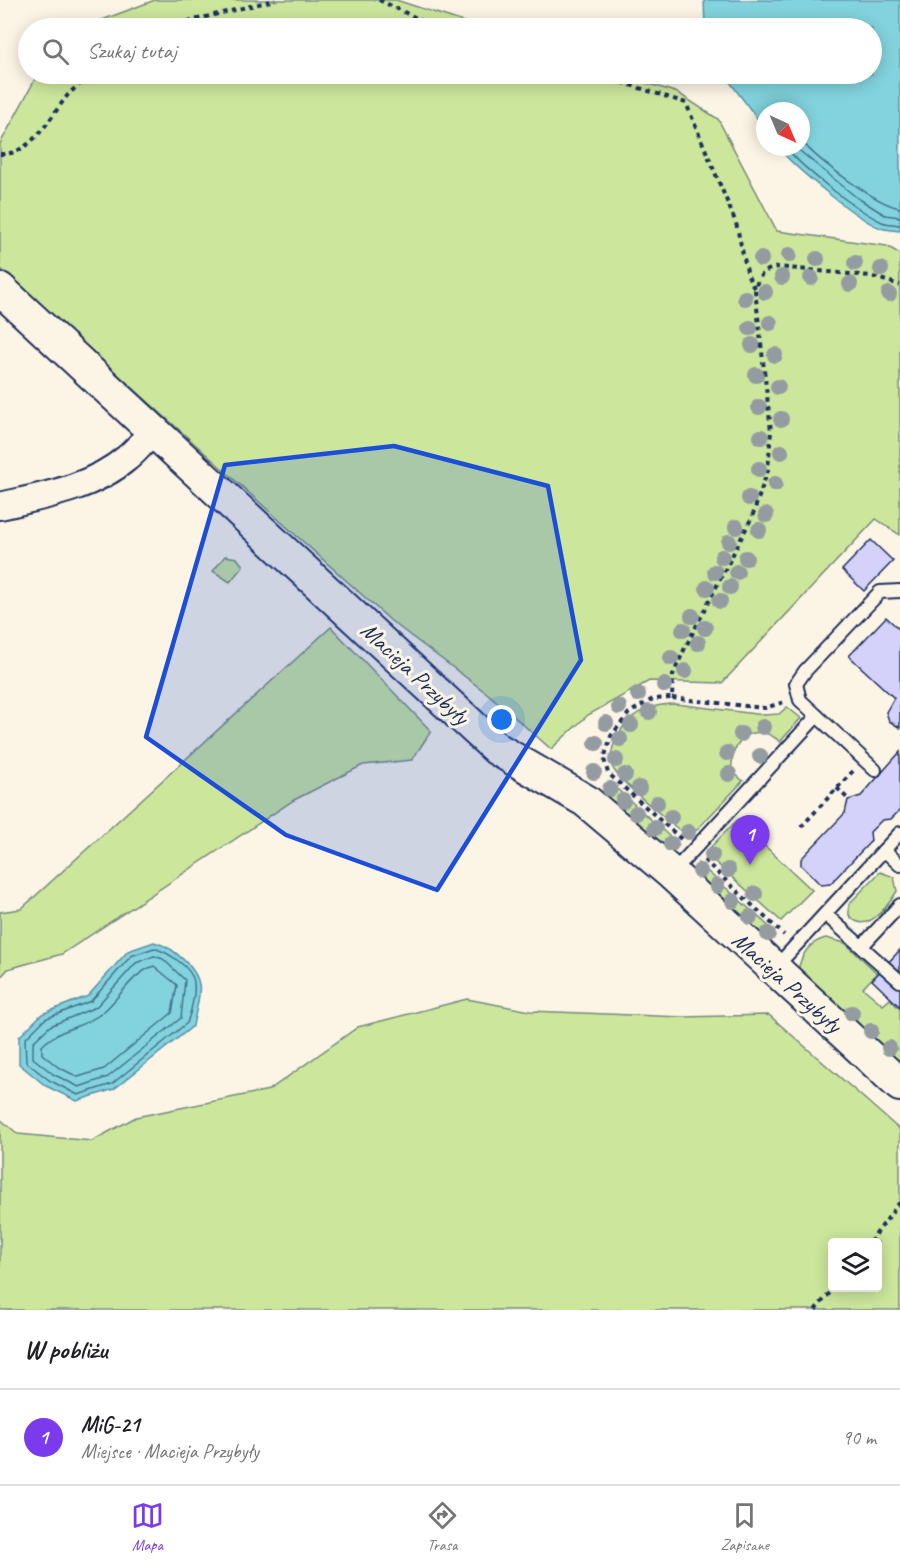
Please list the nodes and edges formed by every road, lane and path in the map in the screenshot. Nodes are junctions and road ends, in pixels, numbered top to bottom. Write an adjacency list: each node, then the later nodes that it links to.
1 (275, 0): 3 (path)
2 (378, 0): 4 (path)
3 (202, 18)
4 (416, 18)
5 (80, 84): 7 (path)
6 (627, 84): 10 (path)
7 (0, 154)
8 (900, 285): 10 (path)
9 (0, 289): 11 (street, Macieja Przybyły)
10 (755, 290): 14 (path)
11 (153, 431): 12 (street); 26 (street, Macieja Przybyły)
12 (0, 506)
13 (900, 591): 15 (lane)
14 (672, 698): 15 (path); 23 (path)
15 (800, 700): 16 (lane)
16 (817, 716): 17 (lane); 23 (lane)
17 (864, 759): 18 (lane); 19 (path)
18 (875, 770)
19 (837, 788): 20 (path); 21 (path)
20 (849, 800)
21 (801, 827)
22 (900, 833): 24 (lane)
23 (694, 850): 26 (lane); 30 (path)
24 (884, 850): 25 (lane); 28 (lane)
25 (900, 864)
26 (671, 873): 31 (street, Macieja Przybyły)
27 (900, 905): 29 (lane)
28 (825, 914): 29 (lane); 30 (lane)
29 (862, 945): 32 (lane)
30 (796, 946): 31 (lane)
31 (773, 970): 33 (street, Macieja Przybyły)
32 (900, 981)
33 (900, 1085)
34 (900, 1202): 35 (path)
35 (873, 1238)
36 (830, 1292): 37 (path)
37 (815, 1310)

